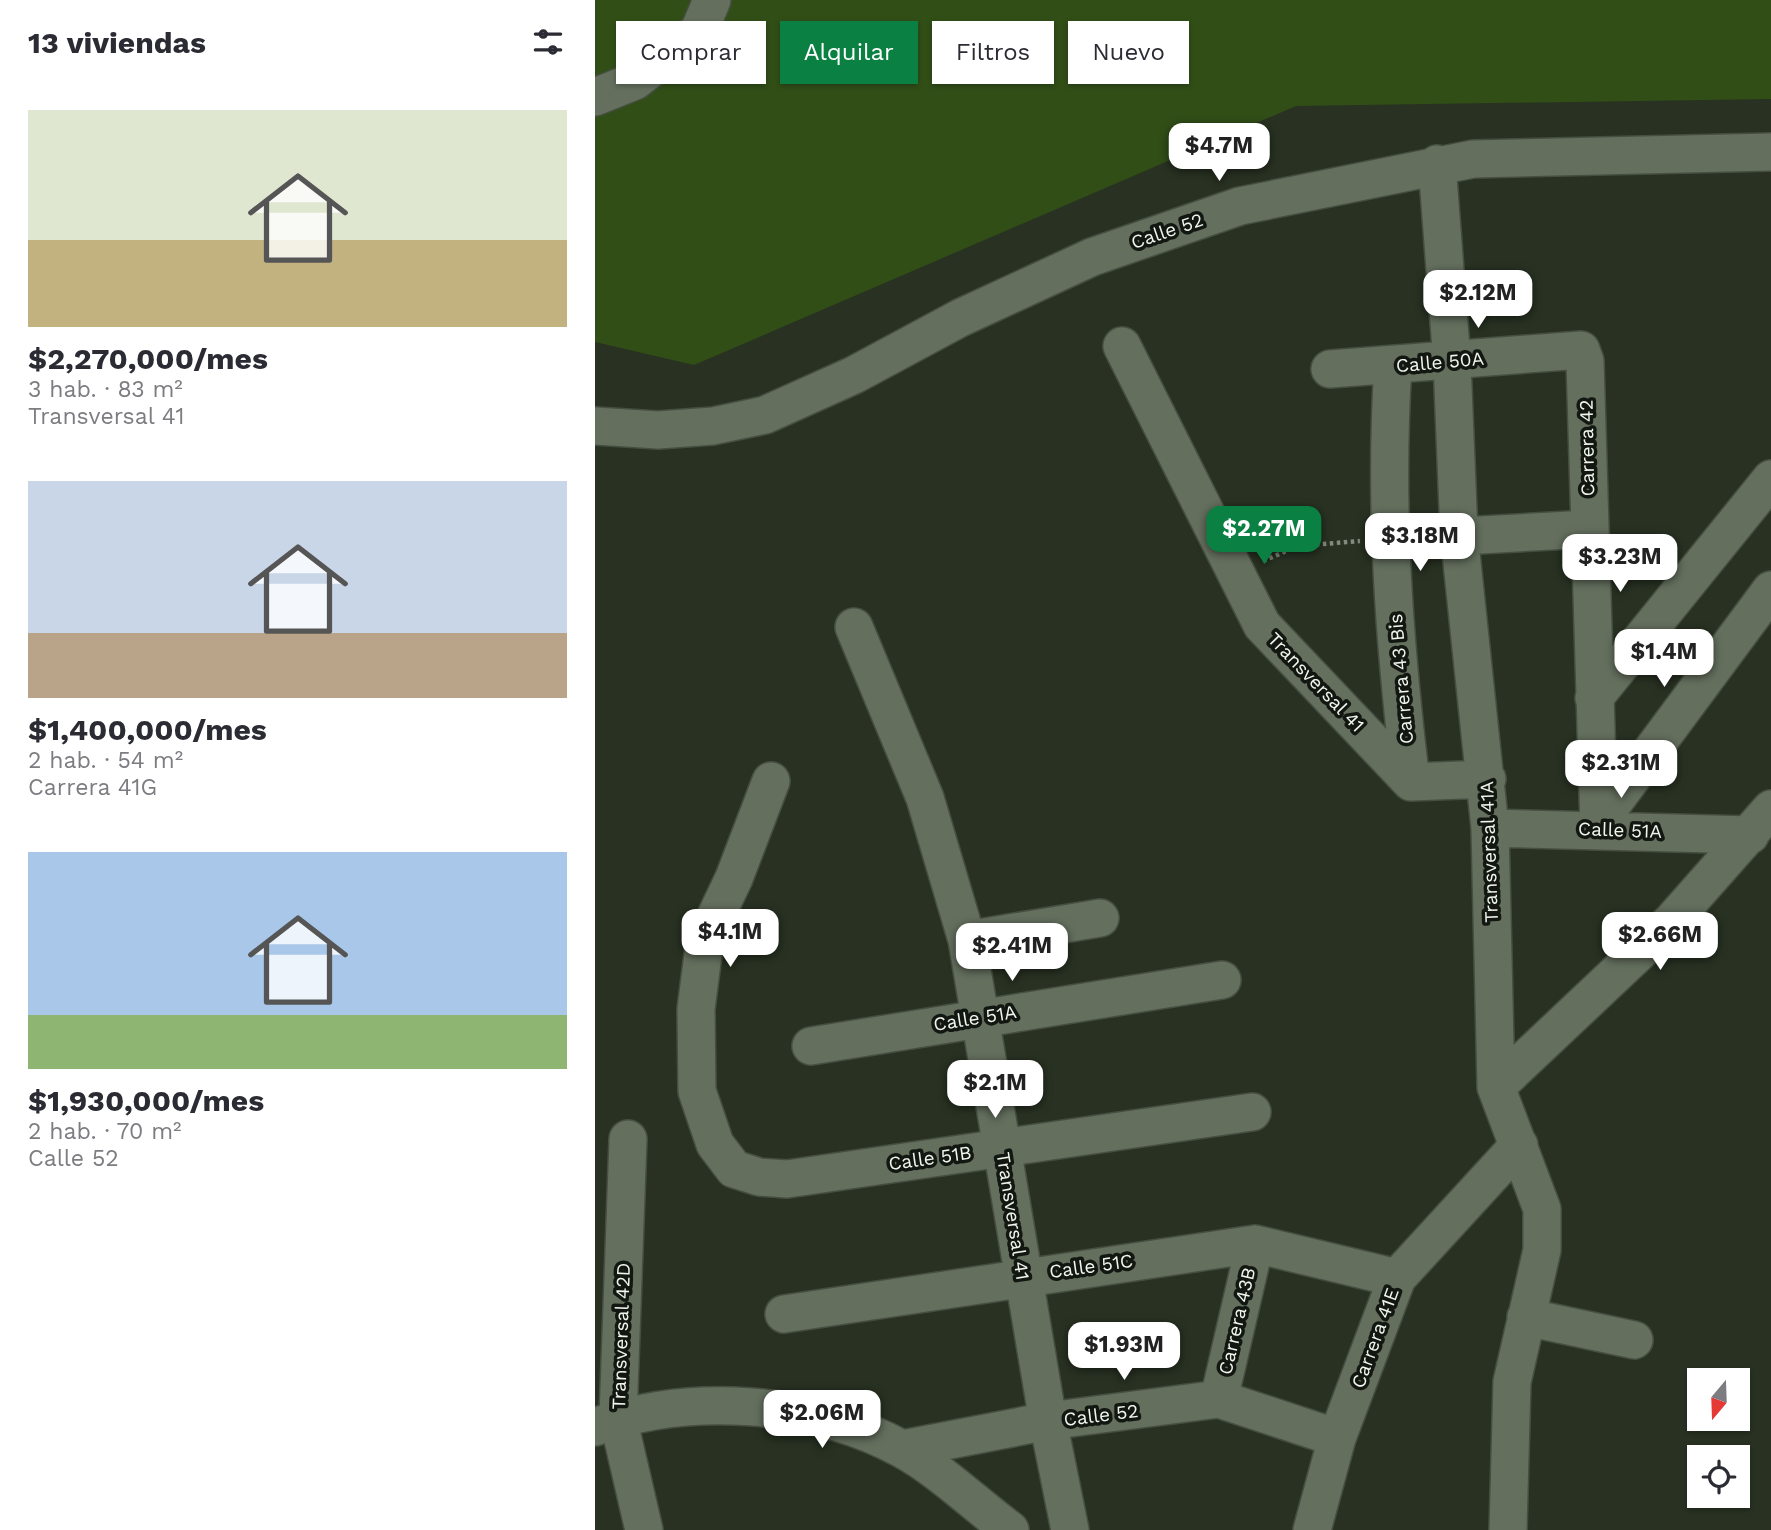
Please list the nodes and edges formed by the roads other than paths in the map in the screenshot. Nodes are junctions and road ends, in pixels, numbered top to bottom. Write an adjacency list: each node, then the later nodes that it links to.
1 (712, 0): 2 (street)
2 (595, 97)
3 (1771, 152): 4 (street, Calle 52)
4 (1437, 164): 7 (street, Transversal 41A); 10 (street, Calle 52)
5 (1122, 346): 20 (street, Transversal 41)
6 (1585, 361): 7 (street, Calle 50A); 12 (street, Carrera 42)
7 (1452, 362): 8 (street, Calle 50A); 13 (street, Transversal 41A)
8 (1393, 365): 9 (street, Calle 50A); 14 (street, Carrera 43 Bis)
9 (1330, 369)
10 (595, 426)
11 (1771, 479): 17 (street)
12 (1588, 529): 13 (street); 17 (street, Carrera 42)
13 (1459, 534): 14 (street); 18 (street, Transversal 41A)
14 (1389, 540): 20 (street, Carrera 43 Bis)
15 (1771, 590): 22 (street)
16 (854, 627): 25 (street, Transversal 41)
17 (1594, 698): 22 (street, Carrera 42)
18 (1487, 779): 20 (street); 23 (street, Transversal 41A)
19 (771, 781): 33 (street, Calle 51B)
20 (1411, 782)
21 (1761, 822): 22 (street, Calle 51A); 29 (street)
22 (1599, 825): 23 (street, Calle 51A)
23 (1490, 828): 29 (street, Transversal 41A)
24 (1100, 918): 25 (street)
25 (967, 940): 27 (street, Transversal 41)
26 (1222, 981): 27 (street, Calle 51A)
27 (979, 1017): 28 (street, Calle 51A); 33 (street, Transversal 41)
28 (811, 1046)
29 (1496, 1087): 32 (street, Transversal 41A)
30 (1252, 1112): 33 (street, Calle 51B)
31 (628, 1139): 42 (street, Transversal 42D)
32 (1519, 1145): 36 (street, Carrera 41E); 38 (street, Transversal 41A)
33 (1003, 1148): 35 (street, Transversal 41)
34 (1255, 1244): 35 (street, Calle 51C); 36 (street, Calle 51C); 40 (street, Carrera 43B)
35 (1022, 1276): 37 (street, Calle 51C); 41 (street, Transversal 41)
36 (1397, 1278): 43 (street, Carrera 41E)
37 (784, 1314)
38 (1526, 1317): 39 (street); 49 (street, Transversal 41A)
39 (1634, 1340)
40 (1219, 1399): 41 (street, Calle 52); 43 (street, Calle 52)
41 (1048, 1422): 44 (street, Calle 52); 47 (street, Transversal 41)
42 (607, 1423): 44 (street); 45 (street, Transversal 42D)
43 (1337, 1438): 48 (street, Carrera 41E)
44 (903, 1449): 46 (street)
45 (644, 1530)
46 (1010, 1530)
47 (1070, 1530)
48 (1312, 1530)
49 (1508, 1530)

